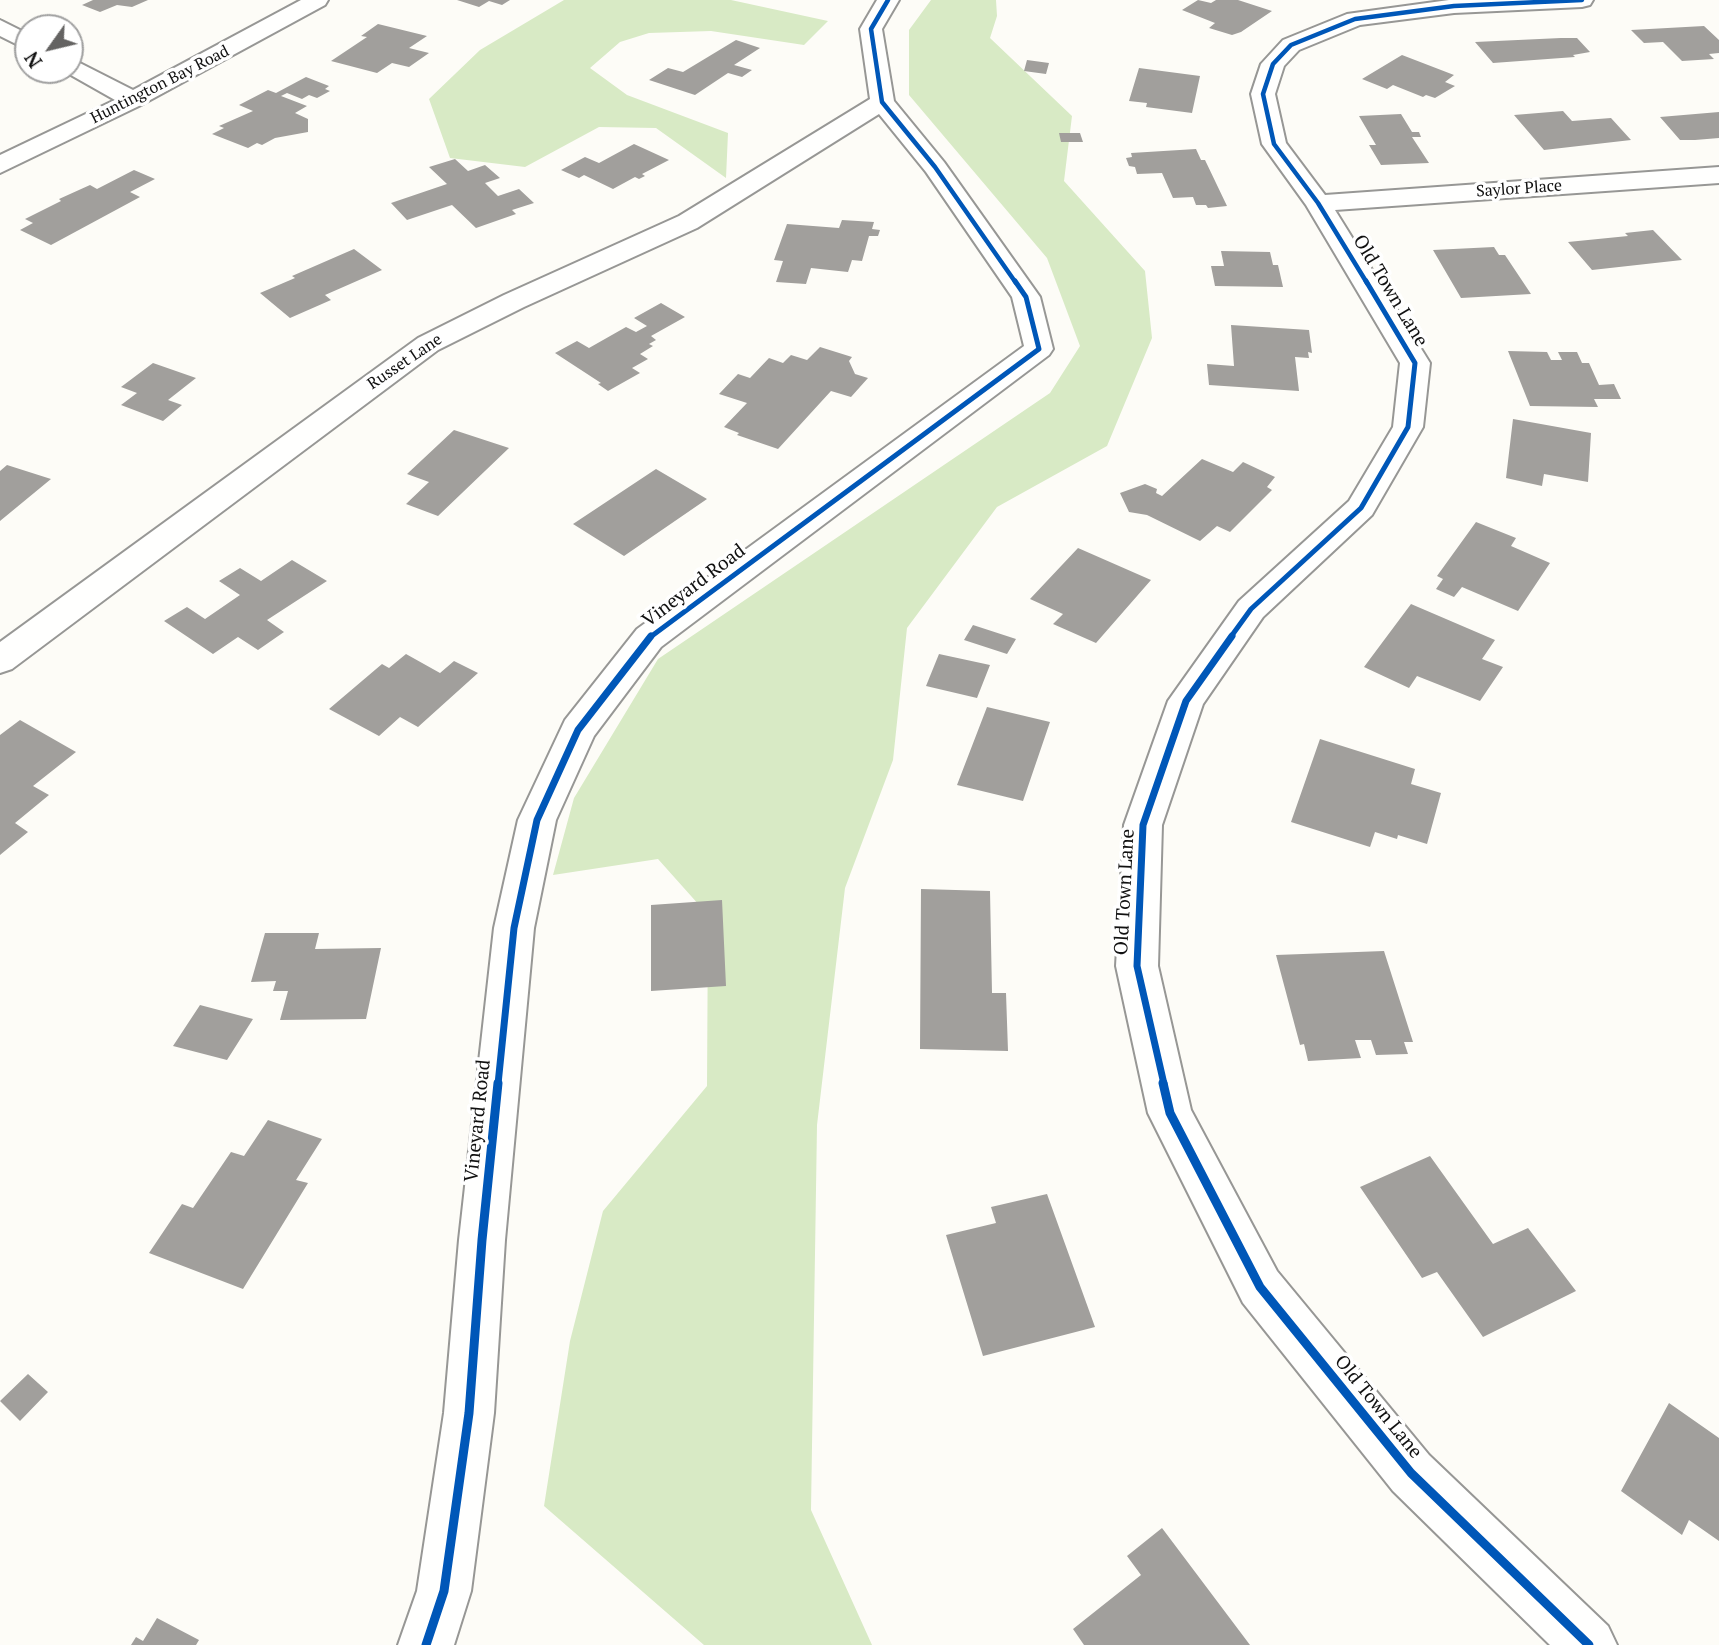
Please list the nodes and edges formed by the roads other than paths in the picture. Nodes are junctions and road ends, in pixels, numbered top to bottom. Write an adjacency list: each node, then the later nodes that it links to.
1 (317, 0): 5 (street, Huntington Bay Road)
2 (888, 0): 6 (street, Vineyard Road)
3 (1582, 0): 9 (street, Old Town Lane)
4 (84, 73): 5 (street)
5 (133, 100): 7 (street, Huntington Bay Road)
6 (883, 102): 10 (street, Russet Lane); 11 (street, Vineyard Road)
7 (0, 165)
8 (1719, 175): 9 (street, Saylor Place)
9 (1318, 203): 12 (street, Old Town Lane)
10 (0, 660)
11 (426, 1645)
12 (1589, 1645)

